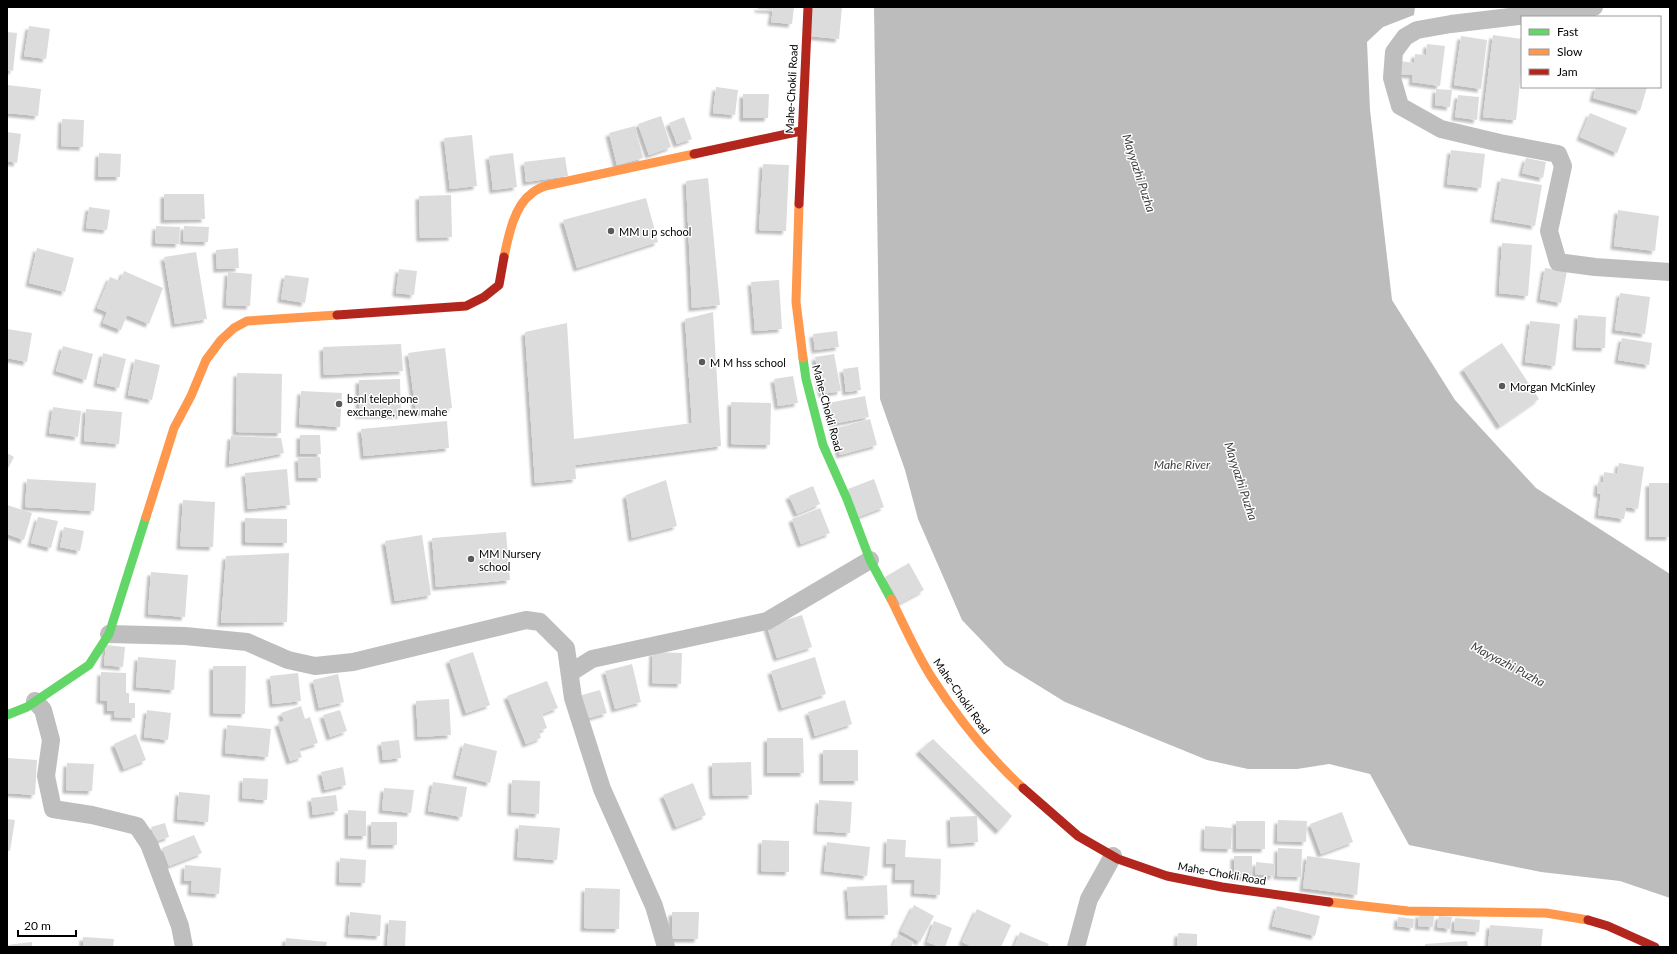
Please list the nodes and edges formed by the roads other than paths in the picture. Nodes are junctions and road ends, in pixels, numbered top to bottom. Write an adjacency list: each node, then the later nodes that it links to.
1 (808, 7): 3 (street, Mahe-Chokli Road)
2 (1594, 7): 4 (street)
3 (802, 131): 5 (street, Mahe-Chokli Road); 6 (street)
4 (1670, 272)
5 (870, 560): 7 (street); 10 (street, Mahe-Chokli Road)
6 (109, 634): 7 (street); 8 (street)
7 (570, 673): 12 (street)
8 (35, 701): 9 (street); 11 (street)
9 (7, 715)
10 (1113, 856): 13 (street); 14 (street, Mahe-Chokli Road)
11 (184, 947)
12 (666, 947)
13 (1076, 947)
14 (1655, 947)

